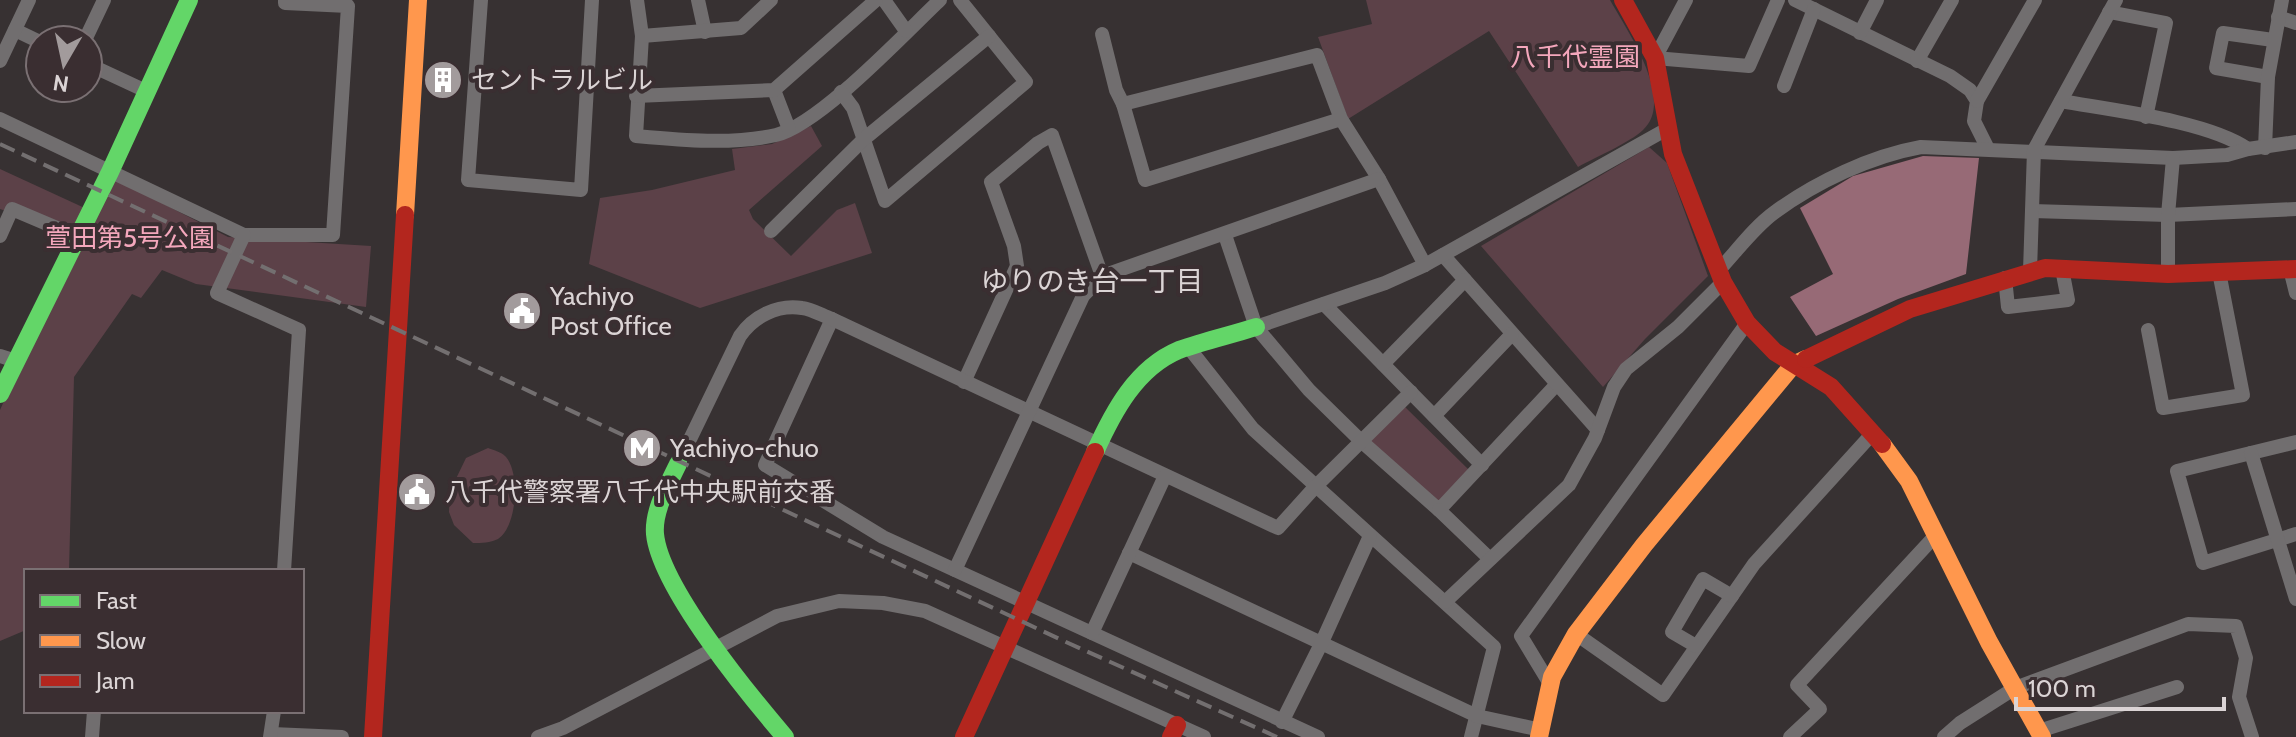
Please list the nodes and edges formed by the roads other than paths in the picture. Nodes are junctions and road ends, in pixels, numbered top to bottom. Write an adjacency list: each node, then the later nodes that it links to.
1 (29, 0): 28 (street)
2 (104, 0): 27 (street)
3 (189, 0): 44 (street)
4 (285, 0): 68 (street)
5 (418, 0): 142 (street)
6 (481, 0): 7 (street)
7 (592, 0)
8 (637, 0): 34 (street)
9 (698, 0): 30 (street)
10 (771, 0): 30 (street)
11 (876, 0): 43 (street)
12 (884, 0): 29 (street)
13 (940, 0): 29 (street)
14 (960, 0): 35 (street)
15 (1623, 0): 38 (street)
16 (1686, 0): 38 (street)
17 (1778, 0): 38 (street)
18 (1795, 0): 24 (street)
19 (1877, 0): 31 (street)
20 (1952, 0): 39 (street)
21 (2035, 0): 47 (street)
22 (2282, 0): 25 (street)
23 (2113, 6): 48 (street); 50 (street)
24 (1814, 9): 31 (street); 42 (street)
25 (2278, 17): 26 (street); 36 (street)
26 (2296, 23)
27 (93, 24)
28 (15, 30): 32 (street); 37 (street)
29 (906, 31): 45 (street)
30 (705, 32): 34 (street)
31 (1860, 33): 39 (street)
32 (24, 34)
33 (1102, 34): 49 (street)
34 (642, 36): 46 (street)
35 (989, 36): 55 (street); 55 (street)
36 (2273, 40): 41 (street); 41 (street)
37 (1, 54)
38 (1655, 58): 54 (street)
39 (1917, 61): 47 (street)
40 (104, 71): 44 (street)
41 (2268, 77): 57 (street)
42 (1784, 86)
43 (774, 90): 46 (street); 53 (street)
44 (146, 91): 62 (street)
45 (841, 92): 53 (street); 55 (street)
46 (636, 96): 53 (street)
47 (1977, 101): 58 (street)
48 (2061, 101): 50 (street); 60 (street)
49 (1123, 104): 52 (street); 52 (street)
50 (2146, 117): 59 (street)
51 (0, 119): 62 (street)
52 (1341, 119): 63 (street)
53 (789, 129)
54 (1667, 129): 72 (street); 80 (street)
55 (864, 139): 67 (street)
56 (2296, 142): 57 (street)
57 (2265, 148): 59 (street)
58 (1988, 149): 60 (street); 80 (street)
59 (2248, 149): 61 (street)
60 (2034, 150): 61 (street); 65 (street)
61 (2173, 158): 66 (street)
62 (110, 172): 68 (street); 71 (street)
63 (1379, 179): 69 (street); 73 (street)
64 (2296, 209): 66 (street)
65 (2032, 211): 66 (street); 76 (street)
66 (2168, 215): 78 (street)
67 (771, 231)
68 (244, 235): 117 (street)
69 (1225, 235): 79 (street); 87 (street)
70 (0, 236): 71 (street)
71 (78, 237): 91 (street)
72 (1443, 255): 73 (street); 82 (street)
73 (1425, 265): 84 (street)
74 (2062, 269): 76 (street); 78 (street); 81 (street)
75 (2293, 269): 77 (street); 83 (street)
76 (2030, 271): 81 (street)
77 (2219, 272): 78 (street); 88 (street)
78 (2168, 274)
79 (1102, 276): 94 (street); 98 (street)
80 (1721, 276): 86 (street); 100 (street)
81 (2005, 278): 93 (street)
82 (1465, 280): 89 (street); 92 (street)
83 (2296, 293)
84 (1324, 304): 87 (street); 92 (street)
85 (832, 319): 94 (street); 106 (street); 118 (street)
86 (1747, 323): 93 (street); 129 (street)
87 (1256, 327): 90 (street); 102 (street)
88 (2148, 330)
89 (1512, 334): 95 (street); 99 (street)
90 (1189, 348): 104 (street); 109 (street)
91 (8, 359): 97 (street)
92 (1383, 364): 96 (street)
93 (1793, 365): 101 (street); 124 (street)
94 (964, 382): 98 (street)
95 (1556, 385): 100 (street); 107 (street)
96 (1411, 392): 99 (street); 102 (street)
97 (0, 394)
98 (1028, 412): 104 (street); 118 (street)
99 (1434, 416): 107 (street)
100 (1598, 430): 116 (street)
101 (1873, 433): 112 (street); 119 (street)
102 (1361, 441): 109 (street); 110 (street)
103 (2296, 442): 105 (street)
104 (1098, 445): 108 (street); 121 (street)
105 (2251, 453): 114 (street); 114 (street)
106 (678, 464): 127 (street)
107 (1482, 465): 110 (street)
108 (1165, 476): 109 (street); 115 (street)
109 (1315, 487): 113 (street)
110 (1439, 510): 116 (street)
111 (2296, 534): 114 (street)
112 (1936, 535): 131 (street); 149 (street)
113 (1370, 536): 122 (street); 125 (street)
114 (2279, 539): 120 (street)
115 (1129, 553): 123 (street); 125 (street)
116 (1490, 559): 122 (street)
117 (284, 569)
118 (955, 570): 121 (street)
119 (1732, 596): 126 (street); 126 (street)
120 (2296, 599)
121 (1026, 602): 123 (street); 128 (street)
122 (1445, 602): 134 (street)
123 (1092, 633): 135 (street)
124 (1576, 634): 126 (street); 129 (street)
125 (1322, 642): 134 (street); 135 (street)
126 (1696, 646)
127 (717, 648): 128 (street); 143 (street); 144 (street)
128 (1005, 648): 136 (street); 145 (street)
129 (1550, 684): 137 (street)
130 (2177, 687): 138 (street)
131 (2015, 688): 138 (street); 150 (street); 151 (street)
132 (94, 713): 140 (street)
133 (274, 713): 139 (street)
134 (1477, 716): 137 (street); 148 (street)
135 (1282, 722): 147 (street)
136 (1174, 731): 146 (street)
137 (1540, 733)
138 (2040, 734)
139 (271, 735): 141 (street)
140 (92, 737)
141 (342, 737)
142 (373, 737)
143 (538, 737)
144 (785, 737)
145 (964, 737)
146 (1204, 737)
147 (1318, 737)
148 (1471, 737)
149 (1790, 737)
150 (1944, 737)
151 (2252, 737)

